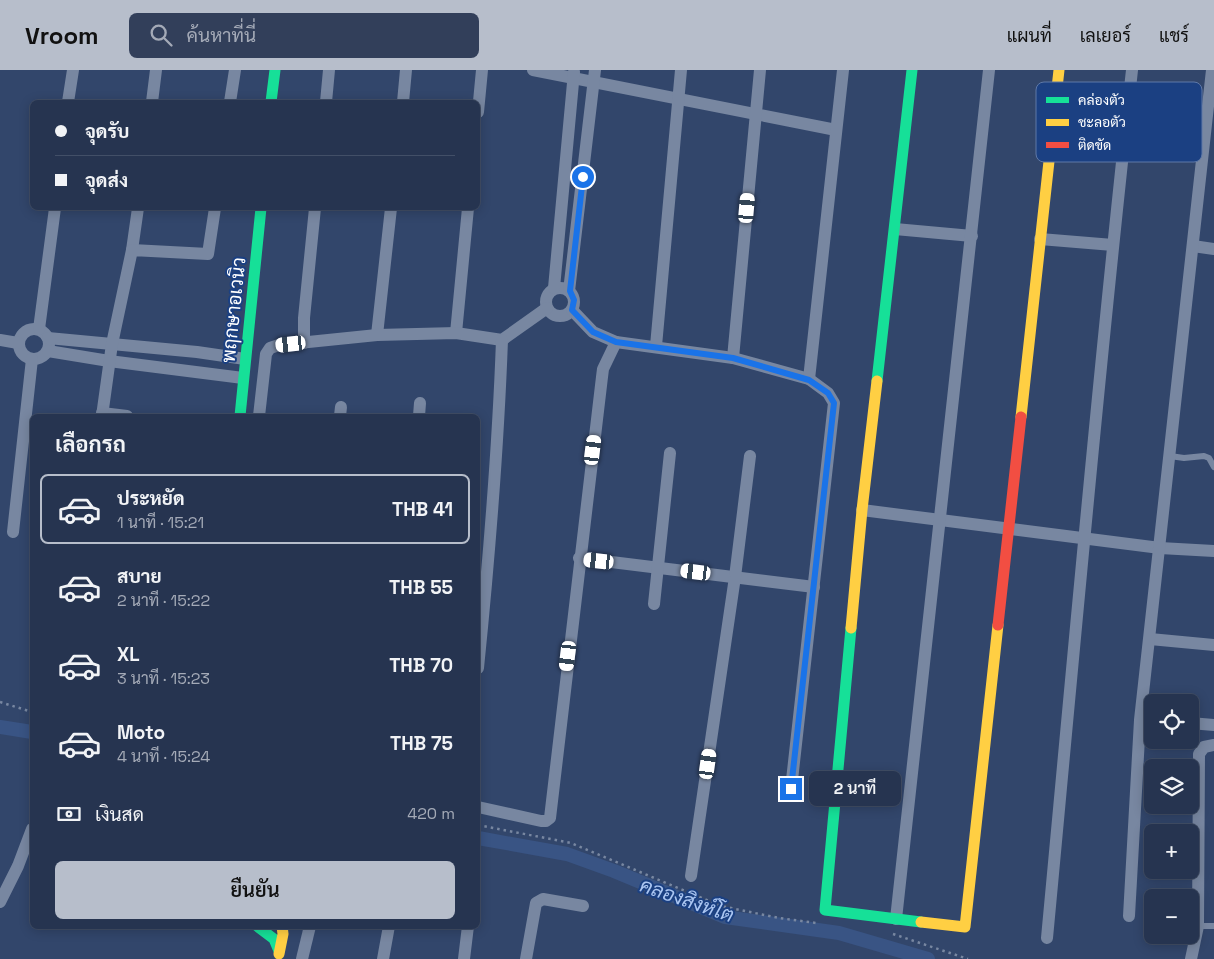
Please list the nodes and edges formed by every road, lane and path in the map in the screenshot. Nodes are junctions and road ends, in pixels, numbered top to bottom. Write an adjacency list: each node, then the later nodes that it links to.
1 (73, 70): 18 (street)
2 (156, 70): 19 (street)
3 (235, 70): 20 (street)
4 (275, 70): 21 (street)
5 (329, 70): 22 (street)
6 (406, 70): 23 (street)
7 (482, 70): 24 (street)
8 (533, 70): 15 (street)
9 (680, 70): 17 (street)
10 (760, 70): 25 (street)
11 (843, 70): 26 (street)
12 (912, 70): 37 (street)
13 (989, 70): 38 (street)
14 (1212, 70): 29 (street)
15 (574, 74): 16 (street); 44 (street)
16 (594, 76): 17 (street); 45 (street)
17 (678, 99): 25 (street); 57 (street)
18 (68, 100)
19 (152, 100)
20 (230, 100)
21 (272, 100)
22 (326, 100)
23 (403, 100)
24 (479, 100)
25 (755, 114): 26 (street); 58 (street)
26 (836, 130): 63 (street)
27 (1049, 162): 39 (street)
28 (1122, 162): 40 (street)
29 (1208, 162): 41 (street)
30 (55, 210): 50 (street)
31 (138, 210): 43 (street)
32 (215, 210): 43 (street)
33 (261, 210): 60 (street, พฤกษาอเวนิว)
34 (315, 210): 55 (street)
35 (391, 210): 49 (street)
36 (468, 210): 48 (street)
37 (894, 229): 38 (street); 73 (street)
38 (972, 236): 74 (street)
39 (1040, 239): 40 (street); 75 (street)
40 (1113, 245): 77 (street)
41 (1193, 246): 42 (street); 71 (street)
42 (1214, 249)
43 (132, 250): 56 (street)
44 (554, 288): 45 (street); 46 (street)
45 (570, 291): 47 (street)
46 (547, 308): 47 (street); 52 (street)
47 (572, 310): 54 (street)
48 (456, 333): 49 (street); 52 (street)
49 (377, 335): 55 (street)
50 (45, 339): 53 (street); 56 (street); 59 (street); 61 (street)
51 (0, 340): 53 (street)
52 (502, 340): 80 (street)
53 (18, 342): 59 (street)
54 (616, 342): 57 (street); 81 (street)
55 (304, 343): 67 (street)
56 (112, 344): 60 (street); 61 (street)
57 (656, 346): 58 (street)
58 (733, 358): 63 (street)
59 (32, 359): 76 (street)
60 (245, 359): 62 (street, พฤกษาอเวนิว)
61 (109, 361): 62 (street); 65 (street)
62 (244, 378): 66 (street, พฤกษาอเวนิว)
63 (809, 380): 84 (street)
64 (420, 403): 68 (street)
65 (102, 414)
66 (240, 414)
67 (259, 414)
68 (419, 414)
69 (670, 453): 82 (street)
70 (750, 456): 83 (street)
71 (1170, 456): 72 (lane); 78 (street)
72 (1214, 468)
73 (862, 510): 74 (street); 105 (street)
74 (941, 519): 75 (street); 105 (street)
75 (1008, 528): 77 (street); 105 (street)
76 (13, 532)
77 (1084, 538): 78 (street); 115 (street)
78 (1160, 548): 79 (street); 87 (street)
79 (1214, 551)
80 (484, 553): 86 (street)
81 (579, 558): 82 (street); 97 (street)
82 (657, 567): 83 (street); 85 (street)
83 (735, 577): 84 (street); 100 (street)
84 (814, 587): 96 (street)
85 (654, 604)
86 (480, 630)
87 (1150, 639): 88 (street); 89 (street)
88 (1214, 645)
89 (1147, 694)
90 (0, 702): 91 (path)
91 (30, 711)
92 (1199, 724): 93 (street)
93 (1214, 725)
94 (1144, 743): 104 (street)
95 (1214, 745): 101 (street)
96 (791, 789)
97 (480, 807)
98 (480, 825): 106 (path)
99 (30, 834): 102 (street)
100 (691, 876)
101 (1198, 889)
102 (0, 902)
103 (583, 906): 121 (street)
104 (1129, 916)
105 (896, 919)
106 (816, 923)
107 (1199, 926): 108 (lane)
108 (1214, 926)
109 (261, 929): 117 (street)
110 (282, 929): 117 (street)
111 (309, 929): 118 (street)
112 (388, 929): 119 (street)
113 (468, 929): 120 (street)
114 (891, 934): 122 (path)
115 (1047, 938)
116 (1194, 944): 123 (street)
117 (279, 955)
118 (302, 959)
119 (383, 959)
120 (464, 959)
121 (526, 959)
122 (968, 959)
123 (1191, 959)

